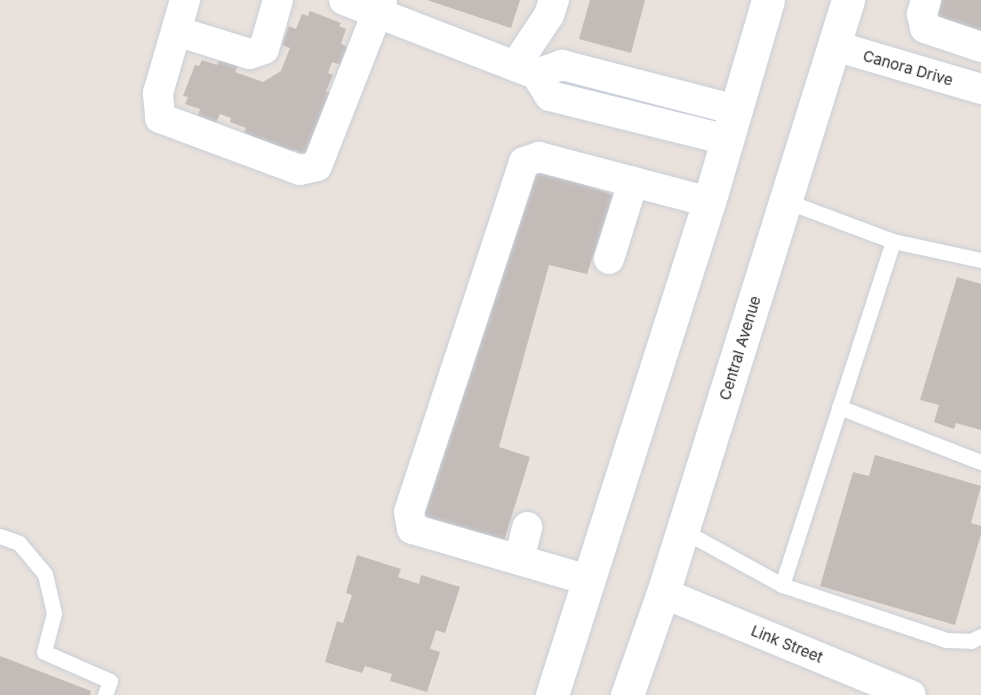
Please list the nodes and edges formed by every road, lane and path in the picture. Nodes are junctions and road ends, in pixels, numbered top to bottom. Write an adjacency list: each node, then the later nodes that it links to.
1 (185, 0): 9 (street)
2 (278, 0): 9 (street)
3 (344, 0): 8 (street)
4 (554, 0): 12 (street)
5 (768, 0): 14 (main road)
6 (848, 0): 10 (main road, Central Avenue)
7 (926, 0): 11 (street)
8 (380, 5): 9 (street); 12 (street)
9 (176, 31)
10 (836, 46): 13 (street, Canora Drive); 16 (main road, Central Avenue)
11 (981, 47)
12 (525, 70): 14 (street)
13 (981, 89)
14 (732, 125): 17 (main road)
15 (633, 182): 17 (street); 19 (street); 26 (street)
16 (786, 201): 18 (lane); 24 (main road, Central Avenue)
17 (709, 202): 27 (main road)
18 (893, 241): 20 (lane); 21 (lane)
19 (609, 259)
20 (981, 260)
21 (839, 407): 22 (lane); 28 (lane)
22 (981, 462)
23 (528, 527): 26 (street)
24 (682, 530): 28 (lane); 29 (main road, Central Avenue)
25 (0, 536): 31 (lane)
26 (519, 560): 27 (street)
27 (588, 580): 32 (main road)
28 (782, 585): 30 (lane)
29 (663, 593): 33 (main road, Central Avenue); 34 (street, Link Street)
30 (981, 636)
31 (105, 695)
32 (552, 695)
33 (627, 695)
34 (911, 695)

